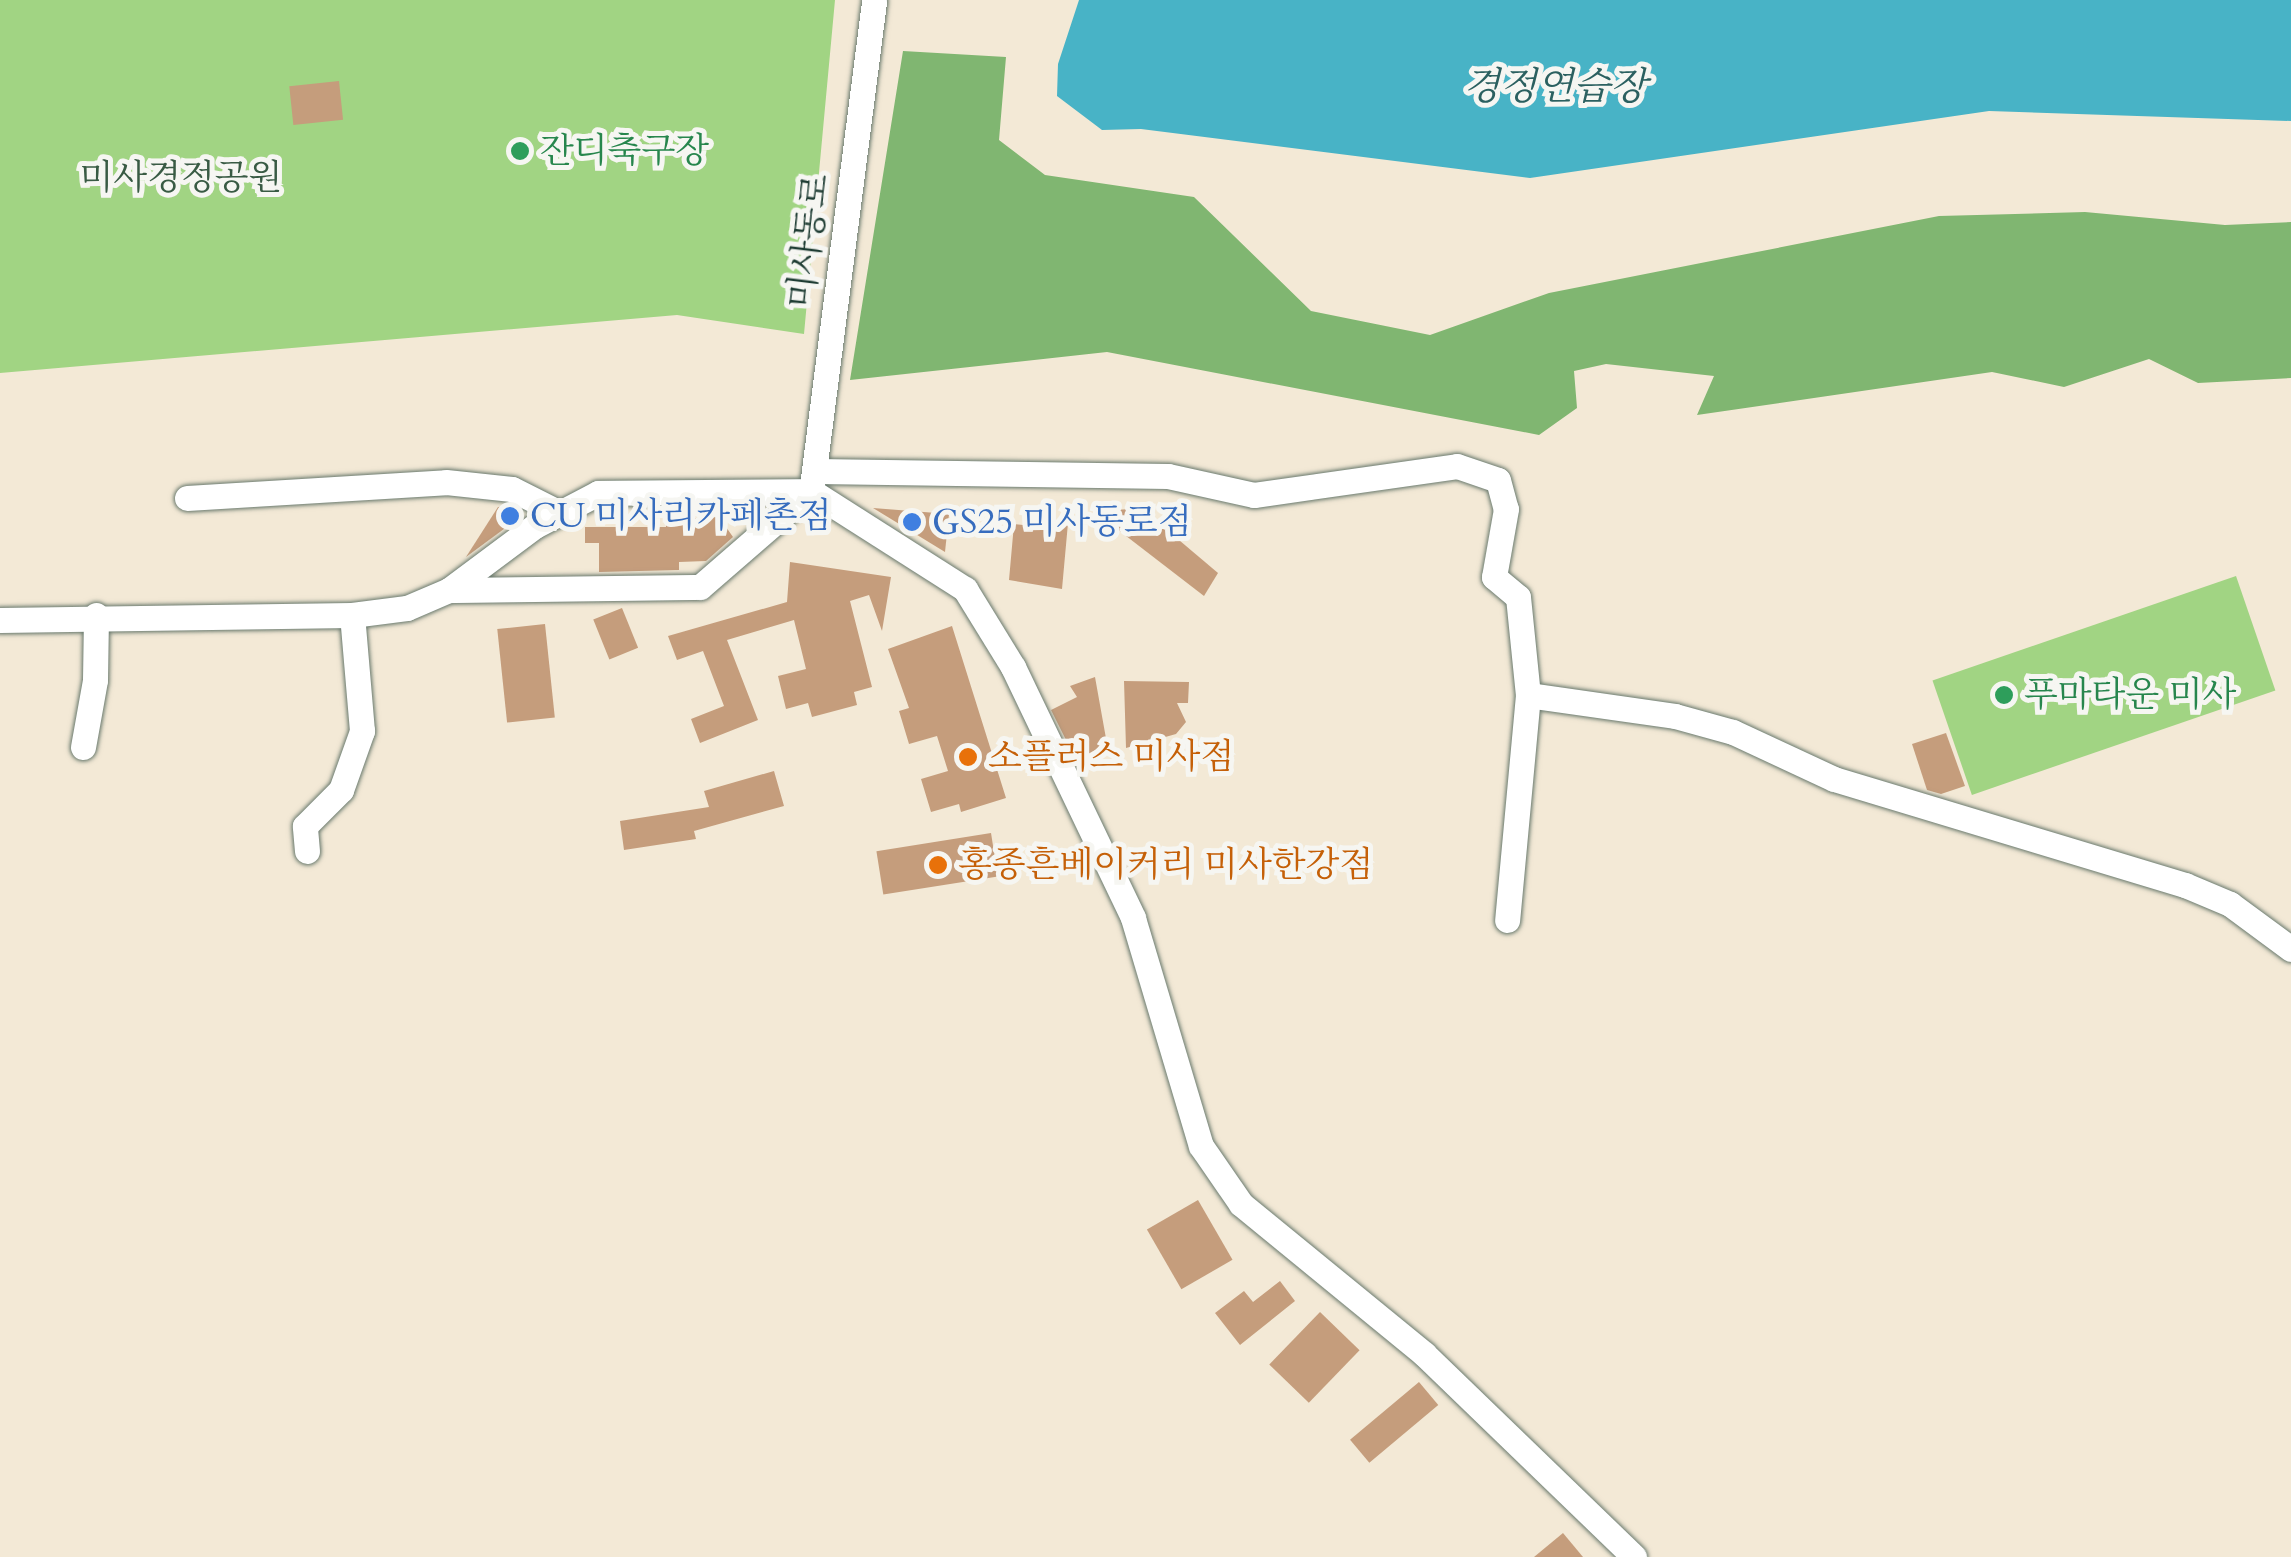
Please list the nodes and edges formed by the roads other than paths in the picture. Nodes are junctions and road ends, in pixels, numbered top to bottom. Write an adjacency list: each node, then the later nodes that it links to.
1 (874, 0): 2 (street, 미사동로)
2 (813, 481): 4 (street); 5 (street); 9 (street); 14 (street)
3 (187, 498): 4 (street)
4 (558, 512): 5 (street)
5 (448, 590): 7 (street)
6 (96, 615): 7 (street); 8 (street); 10 (street)
7 (352, 615): 11 (street)
8 (0, 620)
9 (1528, 695): 12 (street); 13 (street)
10 (83, 748)
11 (307, 851)
12 (1507, 920)
13 (2291, 949)
14 (1634, 1557)

